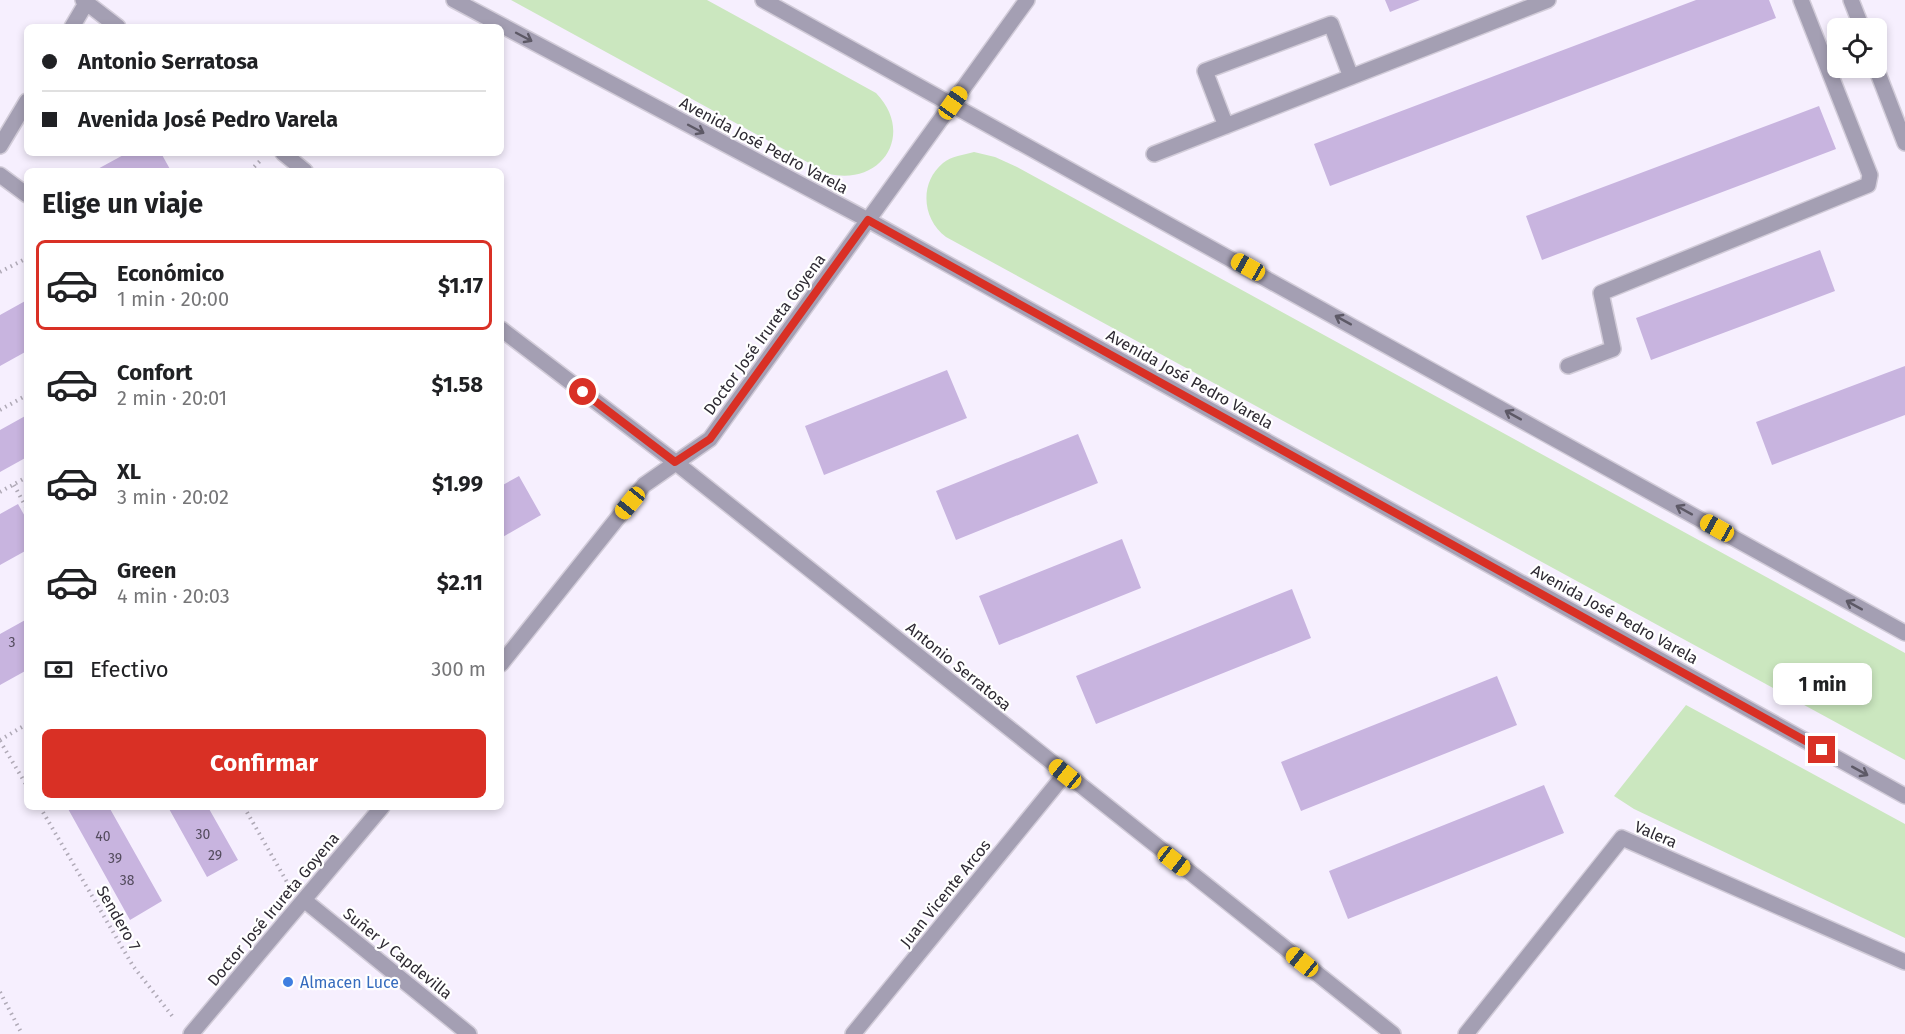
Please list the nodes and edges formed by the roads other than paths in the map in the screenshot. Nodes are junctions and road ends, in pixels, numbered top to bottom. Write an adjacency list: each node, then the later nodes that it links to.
1 (454, 0): 11 (street, Avenida José Pedro Varela, one-way to 11)
2 (763, 0): 15 (street)
3 (1027, 0): 15 (street, Doctor José Irureta Goyena)
4 (1548, 0): 13 (street)
5 (1801, 0): 27 (street)
6 (1851, 0): 8 (street)
7 (86, 1): 9 (street); 10 (street)
8 (1858, 18)
9 (74, 24)
10 (114, 24)
11 (499, 24)
12 (504, 27): 25 (street, Avenida José Pedro Varela, one-way to 25)
13 (1351, 77): 17 (street); 17 (street)
14 (1880, 78): 18 (street)
15 (953, 103): 25 (street, Doctor José Irureta Goyena); 29 (street, one-way to 15)
16 (24, 106): 19 (street)
17 (1226, 126): 20 (street)
18 (1905, 143)
19 (0, 146)
20 (1154, 154)
21 (286, 156): 22 (street)
22 (301, 168)
23 (0, 175): 24 (street)
24 (24, 193)
25 (868, 220): 28 (street, Doctor José Irureta Goyena); 32 (street, Avenida José Pedro Varela, one-way to 32)
26 (504, 331): 28 (street, Antonio Serratosa)
27 (1568, 366)
28 (675, 462): 30 (street, Doctor José Irureta Goyena); 31 (street, Antonio Serratosa)
29 (1905, 633)
30 (504, 660)
31 (1065, 774): 38 (street, Juan Vicente Arcos); 39 (street, Antonio Serratosa)
32 (1905, 796)
33 (379, 810): 34 (street, Doctor José Irureta Goyena)
34 (304, 900): 36 (street, Doctor José Irureta Goyena); 37 (street, Suñer y Capdevilla)
35 (1905, 962): 40 (street, Valera)
36 (185, 1030)
37 (469, 1034)
38 (854, 1034)
39 (1393, 1034)
40 (1466, 1034)

